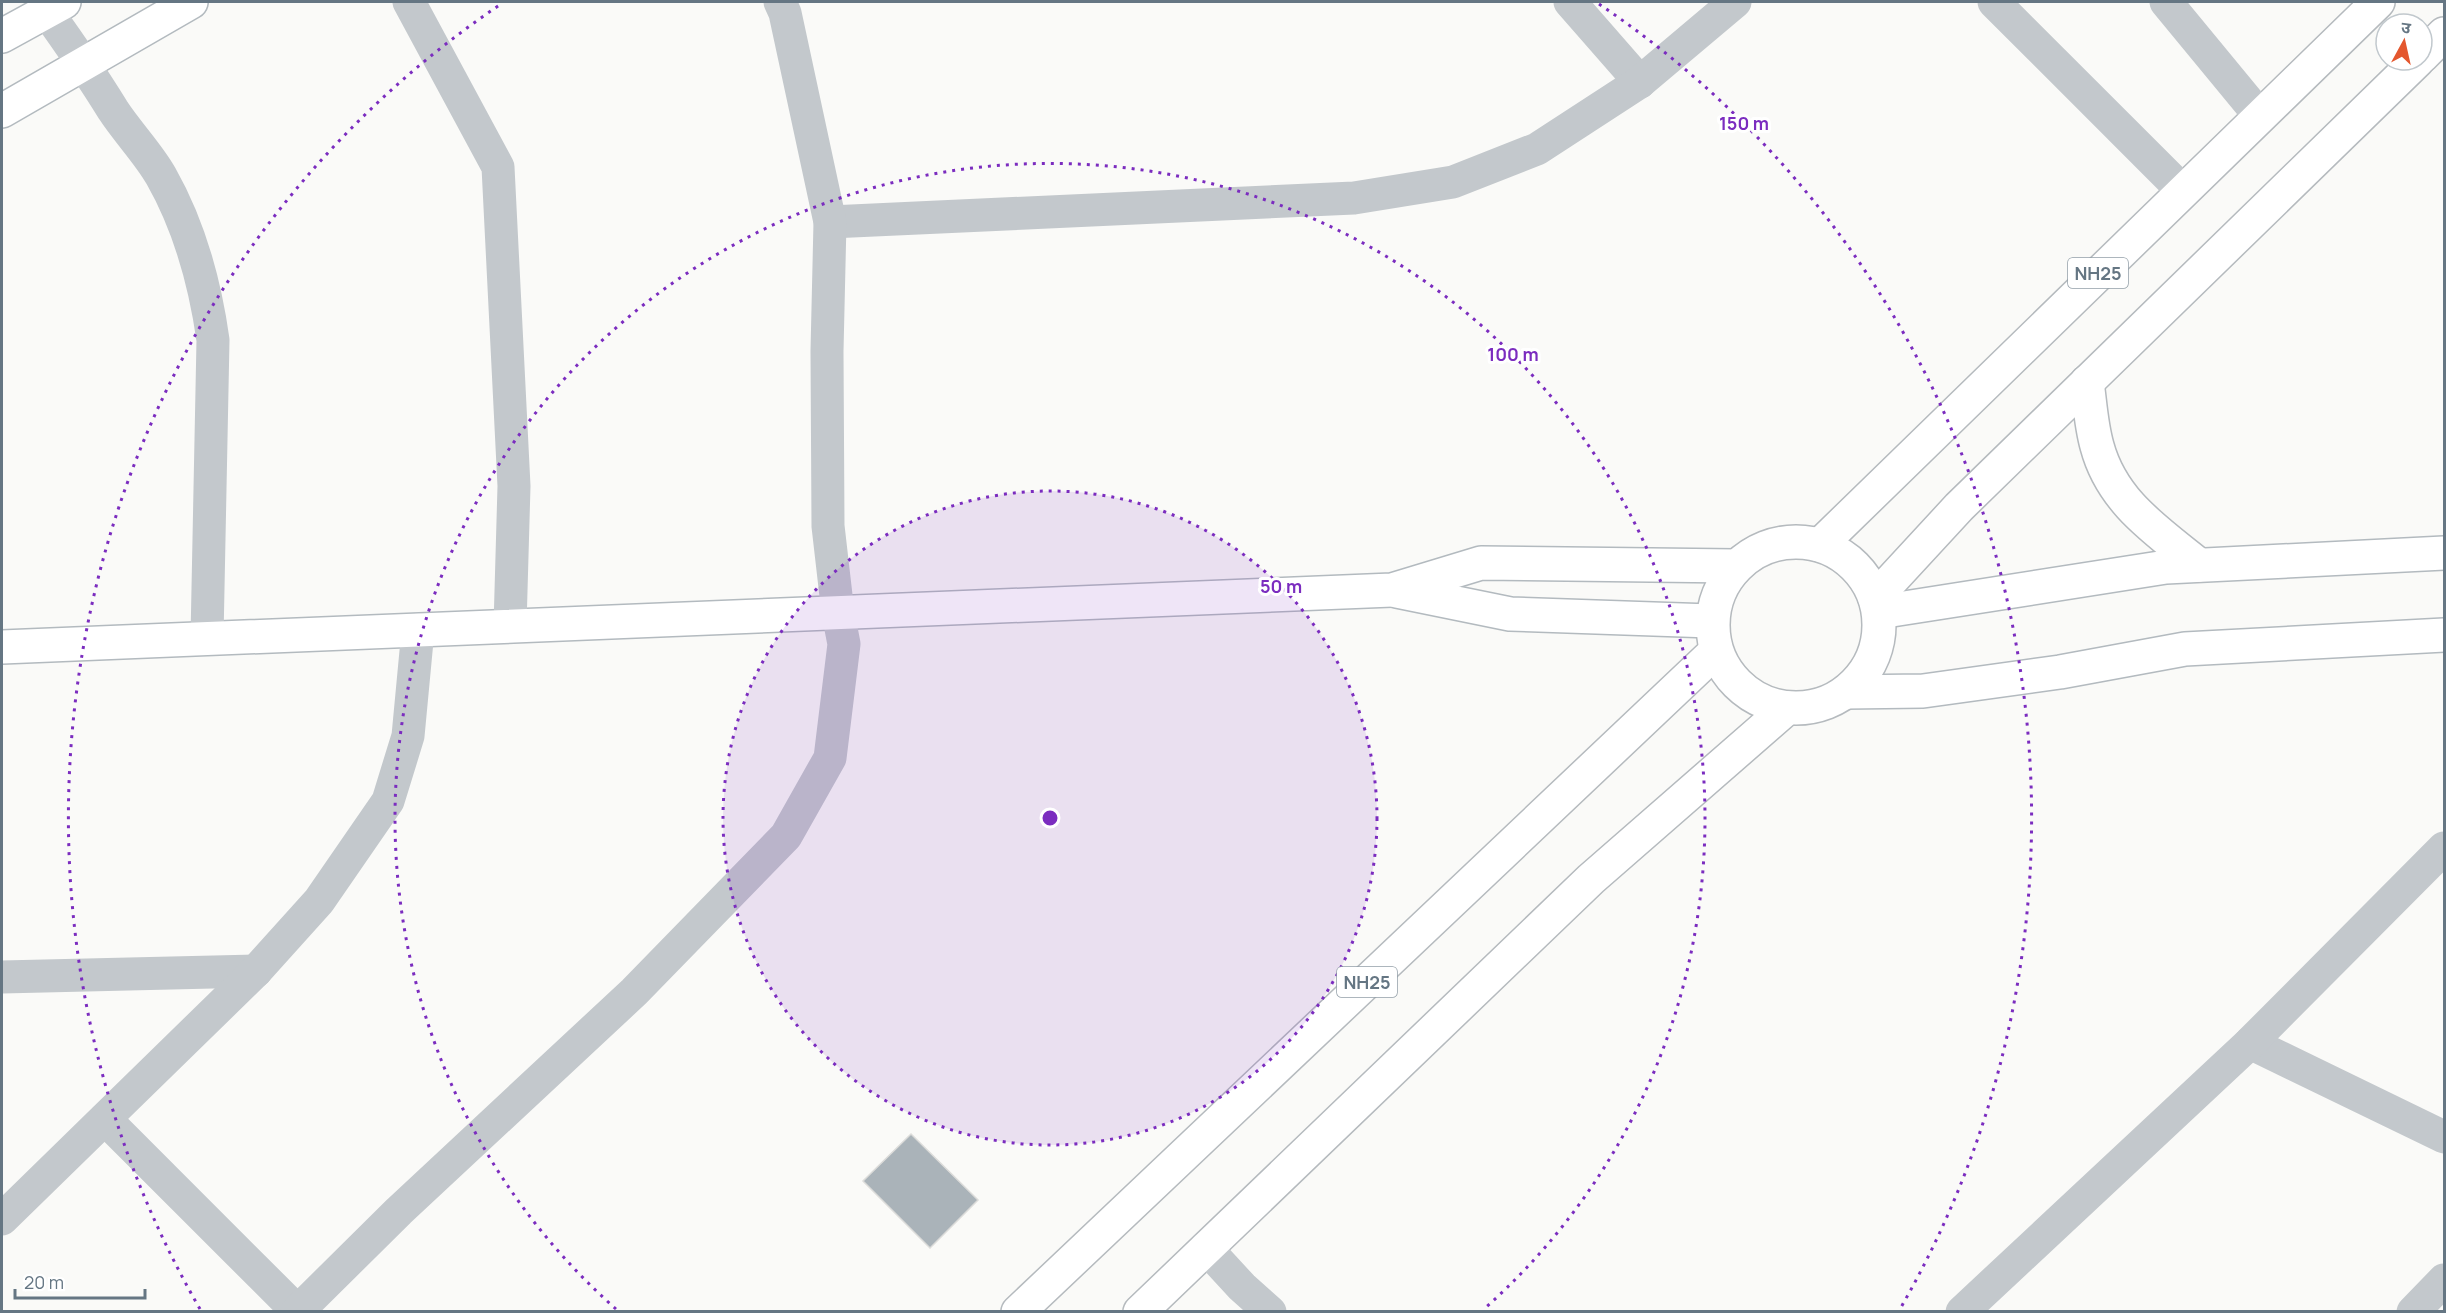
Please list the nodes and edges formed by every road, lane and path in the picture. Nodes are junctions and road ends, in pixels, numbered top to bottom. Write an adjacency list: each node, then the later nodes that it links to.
1 (191, 2): 13 (main road)
2 (409, 2): 28 (street)
3 (1570, 2): 15 (street)
4 (1735, 2): 15 (street)
5 (1994, 2): 18 (street)
6 (2166, 2): 17 (street)
7 (2378, 2): 17 (main road, NH25)
8 (790, 5): 19 (street)
9 (56, 7): 11 (main road); 13 (street)
10 (2445, 34): 12 (main road)
11 (2, 36)
12 (2434, 45)
13 (85, 63): 16 (main road); 32 (street)
14 (2406, 72): 20 (main road)
15 (1640, 82): 19 (street)
16 (2, 111)
17 (2260, 116): 18 (main road, NH25)
18 (2183, 191): 21 (main road, NH25)
19 (830, 222): 27 (street)
20 (2087, 382): 23 (main road); 26 (main road)
21 (1820, 545): 24 (main road); 26 (main road)
22 (2445, 553): 23 (main road)
23 (2199, 565): 26 (main road)
24 (1736, 566): 25 (main road); 31 (main road)
25 (1392, 590): 27 (main road); 31 (main road)
26 (1877, 605): 34 (main road)
27 (838, 613): 28 (main road); 45 (street)
28 (510, 626): 29 (main road)
29 (418, 630): 32 (main road); 37 (street)
30 (2445, 635): 34 (main road)
31 (1714, 636): 35 (main road); 46 (main road, NH25)
32 (207, 639): 33 (main road)
33 (2, 647)
34 (1846, 692): 35 (main road)
35 (1787, 708): 43 (main road)
36 (2445, 848): 39 (street)
37 (256, 971): 38 (street); 40 (street)
38 (2, 977)
39 (2250, 1043): 41 (street); 49 (street)
40 (105, 1119): 42 (street); 45 (street)
41 (2445, 1137)
42 (2, 1219)
43 (1206, 1248): 47 (main road); 48 (street)
44 (2445, 1280): 50 (street)
45 (297, 1311)
46 (1018, 1311)
47 (1140, 1311)
48 (1270, 1311)
49 (1962, 1311)
50 (2413, 1311)

